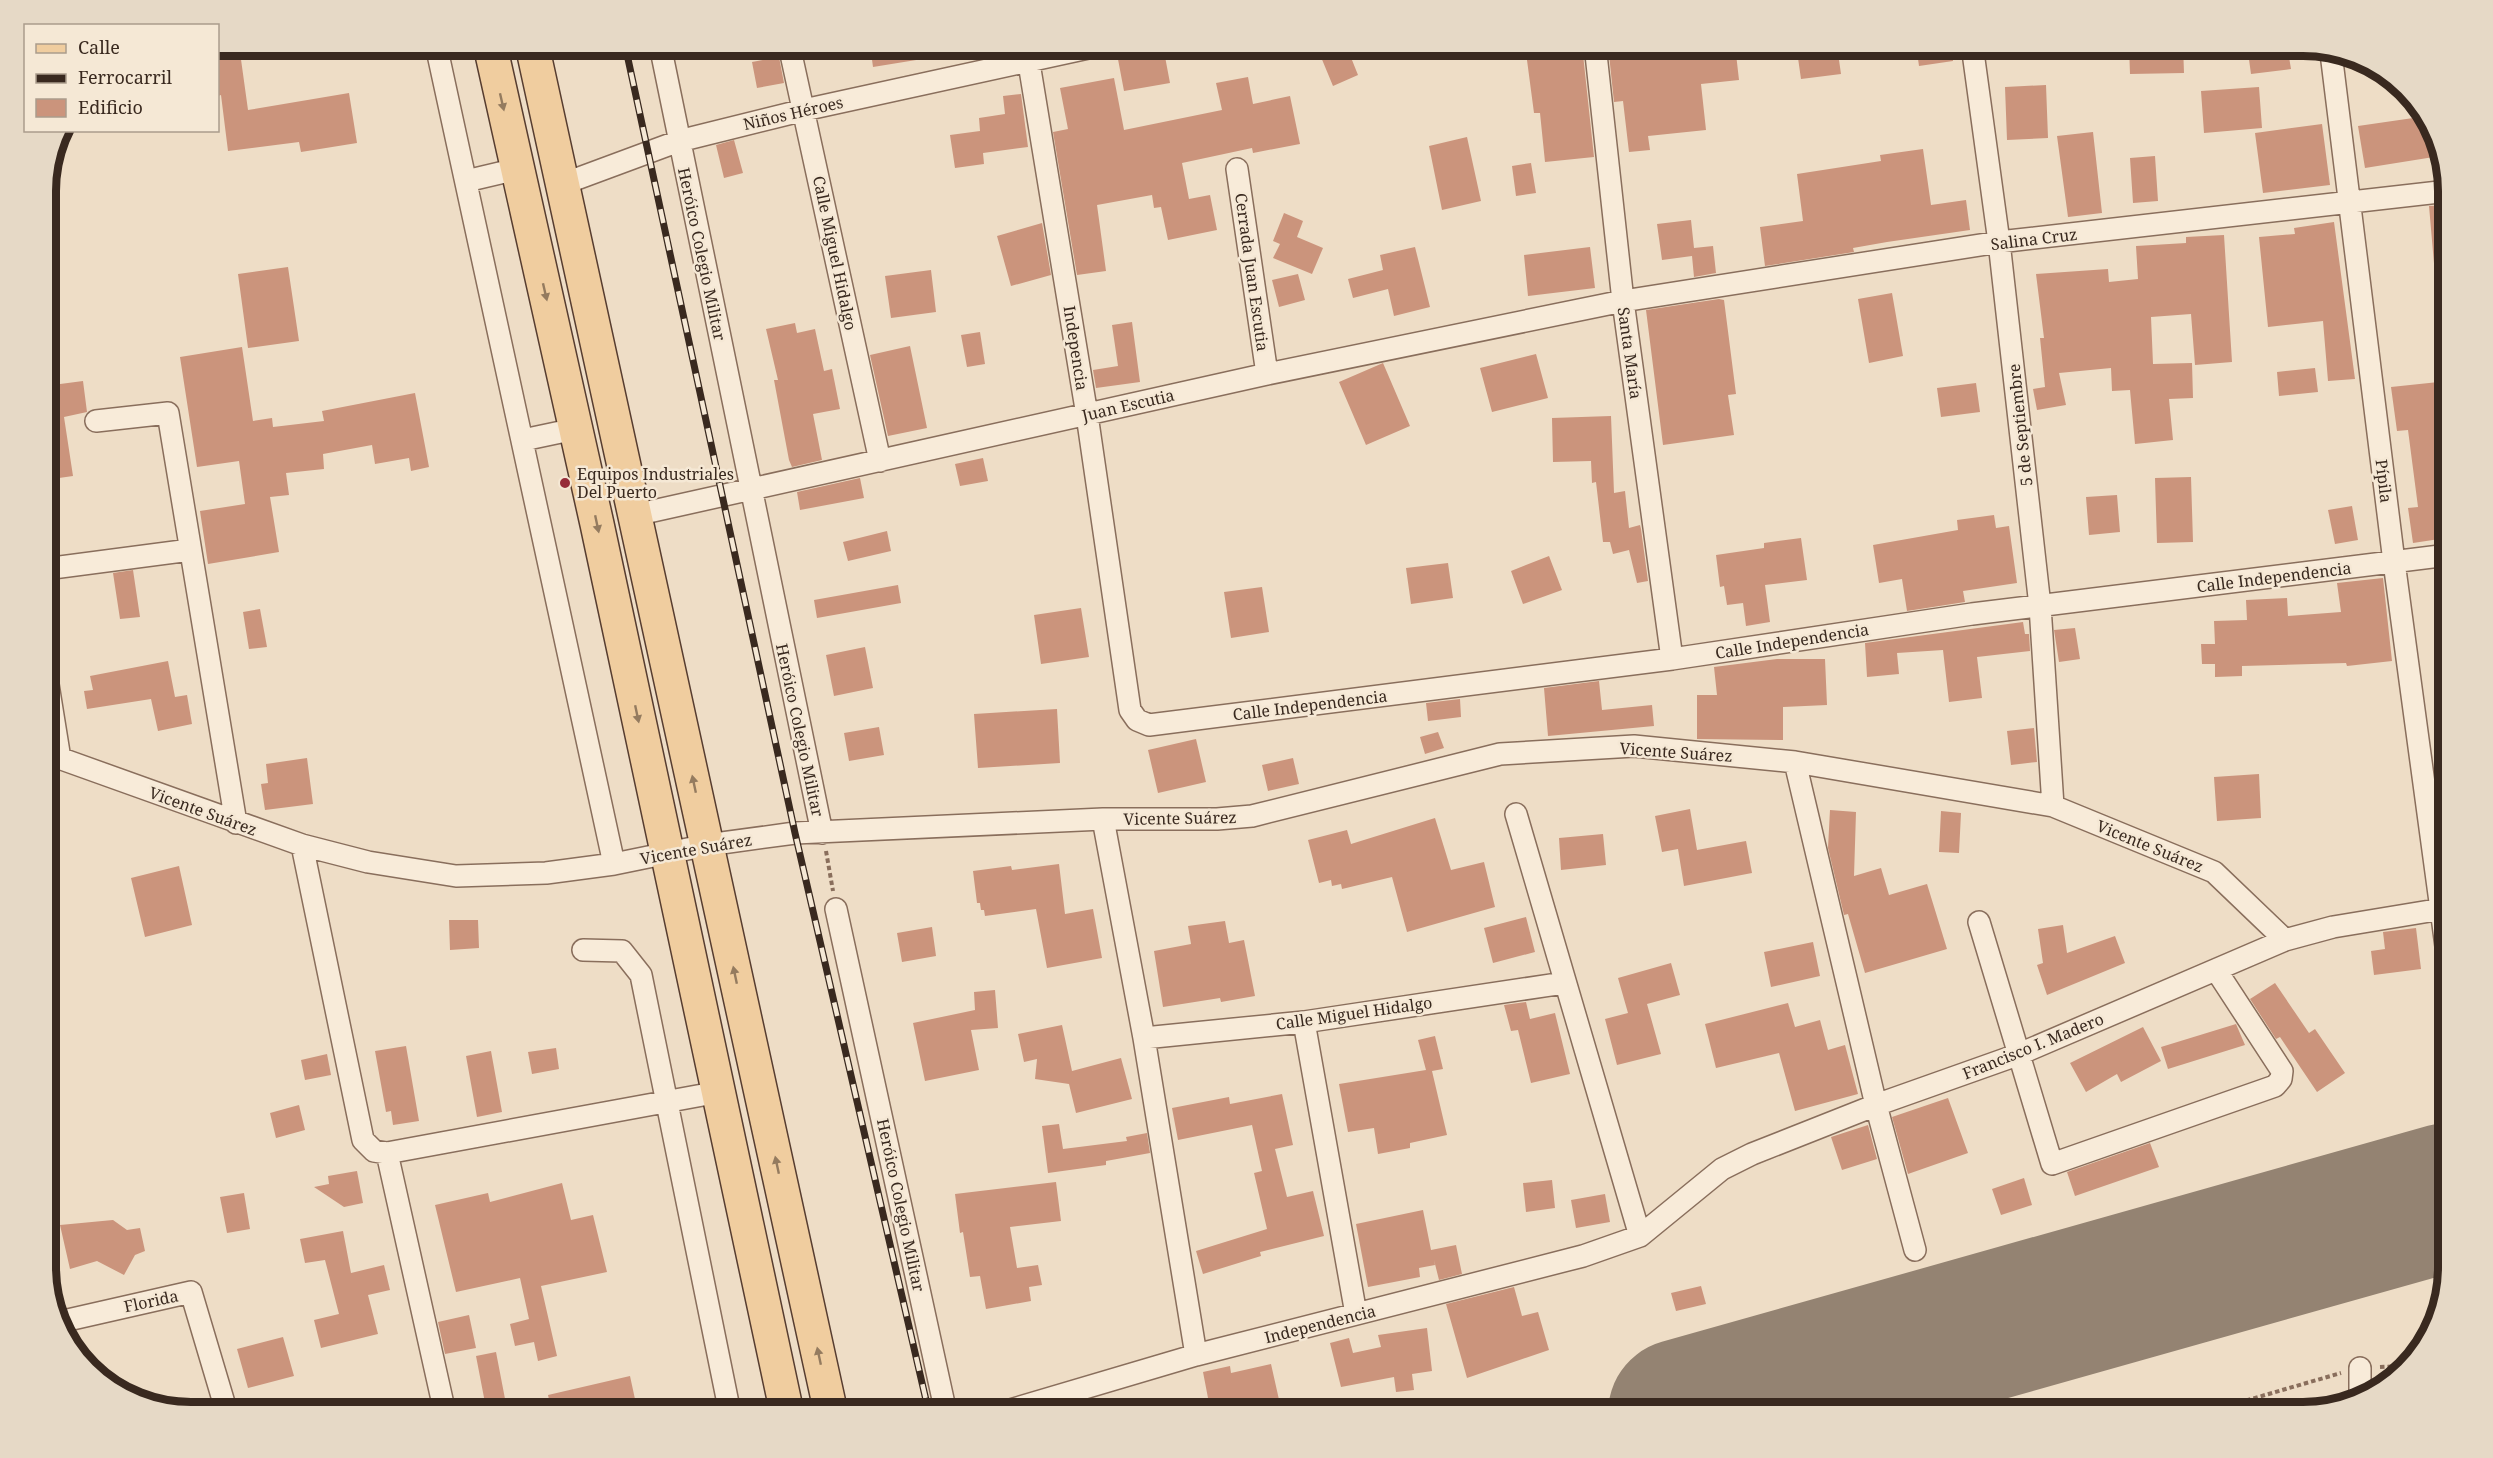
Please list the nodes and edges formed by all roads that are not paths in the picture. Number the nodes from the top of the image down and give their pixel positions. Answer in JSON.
{"nodes":[{"id":1,"x":438,"y":56,"type":"edge"},
{"id":2,"x":492,"y":56,"type":"edge"},
{"id":3,"x":534,"y":56,"type":"edge"},
{"id":4,"x":662,"y":56,"type":"edge"},
{"id":5,"x":792,"y":56,"type":"edge"},
{"id":6,"x":1016,"y":56,"type":"edge"},
{"id":7,"x":1028,"y":56,"type":"edge"},
{"id":8,"x":1596,"y":56,"type":"edge"},
{"id":9,"x":1974,"y":56,"type":"edge"},
{"id":10,"x":2332,"y":59,"type":"edge"},
{"id":11,"x":804,"y":110,"type":"junction"},
{"id":12,"x":680,"y":141,"type":"junction"},
{"id":13,"x":517,"y":169,"type":"junction"},
{"id":14,"x":1237,"y":169,"type":"dead end"},
{"id":15,"x":466,"y":181,"type":"junction"},
{"id":16,"x":563,"y":184,"type":"junction"},
{"id":17,"x":2437,"y":192,"type":"edge"},
{"id":18,"x":2349,"y":203,"type":"junction"},
{"id":19,"x":2000,"y":242,"type":"junction"},
{"id":20,"x":1623,"y":301,"type":"junction"},
{"id":21,"x":1267,"y":374,"type":"junction"},
{"id":22,"x":1087,"y":415,"type":"junction"},
{"id":23,"x":96,"y":421,"type":"dead end"},
{"id":24,"x":576,"y":429,"type":"junction"},
{"id":25,"x":523,"y":440,"type":"junction"},
{"id":26,"x":880,"y":461,"type":"junction"},
{"id":27,"x":750,"y":490,"type":"junction"},
{"id":28,"x":635,"y":515,"type":"junction"},
{"id":29,"x":190,"y":550,"type":"junction"},
{"id":30,"x":2437,"y":556,"type":"edge"},
{"id":31,"x":2394,"y":562,"type":"junction"},
{"id":32,"x":56,"y":568,"type":"edge"},
{"id":33,"x":2040,"y":606,"type":"junction"},
{"id":34,"x":1672,"y":659,"type":"junction"},
{"id":35,"x":1137,"y":720,"type":"joint"},
{"id":36,"x":56,"y":757,"type":"edge"},
{"id":37,"x":1795,"y":762,"type":"junction"},
{"id":38,"x":2053,"y":806,"type":"junction"},
{"id":39,"x":1516,"y":814,"type":"dead end"},
{"id":40,"x":1103,"y":819,"type":"junction"},
{"id":41,"x":236,"y":823,"type":"junction"},
{"id":42,"x":822,"y":833,"type":"junction"},
{"id":43,"x":302,"y":845,"type":"junction"},
{"id":44,"x":707,"y":845,"type":"junction"},
{"id":45,"x":668,"y":854,"type":"junction"},
{"id":46,"x":2438,"y":858,"type":"edge"},
{"id":47,"x":614,"y":864,"type":"junction"},
{"id":48,"x":836,"y":909,"type":"road end"},
{"id":49,"x":2438,"y":909,"type":"edge"},
{"id":50,"x":1978,"y":922,"type":"dead end"},
{"id":51,"x":2285,"y":940,"type":"junction"},
{"id":52,"x":583,"y":950,"type":"dead end"},
{"id":53,"x":2216,"y":970,"type":"junction"},
{"id":54,"x":1564,"y":983,"type":"junction"},
{"id":55,"x":1304,"y":1022,"type":"junction"},
{"id":56,"x":1144,"y":1038,"type":"junction"},
{"id":57,"x":2017,"y":1055,"type":"junction"},
{"id":58,"x":719,"y":1092,"type":"junction"},
{"id":59,"x":667,"y":1101,"type":"junction"},
{"id":60,"x":1876,"y":1105,"type":"junction"},
{"id":61,"x":387,"y":1153,"type":"junction"},
{"id":62,"x":1640,"y":1236,"type":"junction"},
{"id":63,"x":1915,"y":1250,"type":"dead end"},
{"id":64,"x":1356,"y":1314,"type":"junction"},
{"id":65,"x":66,"y":1320,"type":"edge"},
{"id":66,"x":1197,"y":1354,"type":"junction"},
{"id":67,"x":2360,"y":1368,"type":"road end"},
{"id":68,"x":2360,"y":1389,"type":"edge"},
{"id":69,"x":224,"y":1402,"type":"edge"},
{"id":70,"x":443,"y":1402,"type":"edge"},
{"id":71,"x":728,"y":1402,"type":"edge"},
{"id":72,"x":785,"y":1402,"type":"edge"},
{"id":73,"x":829,"y":1402,"type":"edge"},
{"id":74,"x":944,"y":1402,"type":"edge"},
{"id":75,"x":1037,"y":1402,"type":"edge"}],
"edges":[{"from":1,"to":15,"type":"street"},
{"from":2,"to":13,"type":"main road","one_way":true},
{"from":3,"to":16,"type":"main road"},
{"from":4,"to":12,"type":"street","name":"Heróico Colegio Militar"},
{"from":5,"to":11,"type":"street","name":"Calle Miguel Hidalgo"},
{"from":6,"to":11,"type":"street","name":"Niños Héroes"},
{"from":7,"to":22,"type":"street","name":"Indepencia"},
{"from":8,"to":20,"type":"street","name":"Santa María"},
{"from":9,"to":19,"type":"street","name":"5 de Septiembre"},
{"from":10,"to":18,"type":"street","name":"Pípila"},
{"from":11,"to":12,"type":"street","name":"Niños Héroes"},
{"from":11,"to":26,"type":"street","name":"Calle Miguel Hidalgo"},
{"from":12,"to":16,"type":"street","name":"Niños Héroes"},
{"from":12,"to":27,"type":"street","name":"Heróico Colegio Militar"},
{"from":13,"to":15,"type":"street"},
{"from":13,"to":24,"type":"main road","one_way":true},
{"from":14,"to":21,"type":"street","name":"Cerrada Juan Escutia"},
{"from":15,"to":25,"type":"street"},
{"from":16,"to":28,"type":"main road"},
{"from":17,"to":18,"type":"street","name":"Salina Cruz"},
{"from":18,"to":19,"type":"street","name":"Salina Cruz"},
{"from":18,"to":31,"type":"street","name":"Pípila"},
{"from":19,"to":20,"type":"street","name":"Salina Cruz"},
{"from":19,"to":33,"type":"street","name":"5 de Septiembre"},
{"from":20,"to":21,"type":"street","name":"Juan Escutia"},
{"from":20,"to":34,"type":"street","name":"Santa María"},
{"from":21,"to":22,"type":"street","name":"Juan Escutia"},
{"from":22,"to":26,"type":"street","name":"Juan Escutia"},
{"from":22,"to":35,"type":"street","name":"Indepencia"},
{"from":23,"to":29,"type":"street"},
{"from":24,"to":25,"type":"street"},
{"from":24,"to":45,"type":"main road","one_way":true},
{"from":25,"to":47,"type":"street"},
{"from":26,"to":27,"type":"street","name":"Juan Escutia"},
{"from":27,"to":28,"type":"street","name":"Juan Escutia"},
{"from":27,"to":42,"type":"street","name":"Heróico Colegio Militar"},
{"from":44,"to":28,"type":"main road","one_way":true},
{"from":29,"to":32,"type":"street"},
{"from":29,"to":41,"type":"street"},
{"from":30,"to":31,"type":"street","name":"Calle Independencia"},
{"from":31,"to":33,"type":"street","name":"Calle Independencia"},
{"from":31,"to":46,"type":"street","name":"Pípila"},
{"from":33,"to":34,"type":"street","name":"Calle Independencia"},
{"from":33,"to":38,"type":"street","name":"5 de Septiembre"},
{"from":34,"to":35,"type":"street","name":"Calle Independencia"},
{"from":36,"to":41,"type":"street","name":"Vicente Suárez"},
{"from":37,"to":38,"type":"street","name":"Vicente Suárez"},
{"from":37,"to":40,"type":"street","name":"Vicente Suárez"},
{"from":37,"to":60,"type":"street"},
{"from":38,"to":51,"type":"street","name":"Vicente Suárez"},
{"from":39,"to":54,"type":"street"},
{"from":40,"to":42,"type":"street","name":"Vicente Suárez"},
{"from":40,"to":56,"type":"street"},
{"from":41,"to":43,"type":"street","name":"Vicente Suárez"},
{"from":42,"to":44,"type":"street","name":"Vicente Suárez"},
{"from":43,"to":47,"type":"street","name":"Vicente Suárez"},
{"from":43,"to":61,"type":"street"},
{"from":44,"to":45,"type":"street","name":"Vicente Suárez"},
{"from":73,"to":44,"type":"main road","one_way":true},
{"from":45,"to":47,"type":"street","name":"Vicente Suárez"},
{"from":45,"to":58,"type":"main road"},
{"from":48,"to":74,"type":"street","name":"Heróico Colegio Militar"},
{"from":49,"to":51,"type":"street","name":"Francisco I. Madero"},
{"from":50,"to":57,"type":"street"},
{"from":51,"to":53,"type":"street","name":"Francisco I. Madero"},
{"from":52,"to":59,"type":"street"},
{"from":53,"to":57,"type":"street","name":"Francisco I. Madero"},
{"from":53,"to":57,"type":"street"},
{"from":54,"to":55,"type":"street","name":"Calle Miguel Hidalgo"},
{"from":54,"to":62,"type":"street"},
{"from":55,"to":56,"type":"street","name":"Calle Miguel Hidalgo"},
{"from":55,"to":64,"type":"street"},
{"from":56,"to":66,"type":"street"},
{"from":57,"to":60,"type":"street","name":"Francisco I. Madero"},
{"from":58,"to":59,"type":"street"},
{"from":58,"to":72,"type":"main road"},
{"from":59,"to":61,"type":"street"},
{"from":59,"to":71,"type":"street"},
{"from":60,"to":62,"type":"street","name":"Francisco I. Madero"},
{"from":60,"to":63,"type":"street"},
{"from":61,"to":70,"type":"street"},
{"from":62,"to":64,"type":"street","name":"Independencia"},
{"from":64,"to":66,"type":"street","name":"Independencia"},
{"from":65,"to":69,"type":"street","name":"Florida"},
{"from":66,"to":75,"type":"street","name":"Independencia"},
{"from":67,"to":68,"type":"street"}]}
